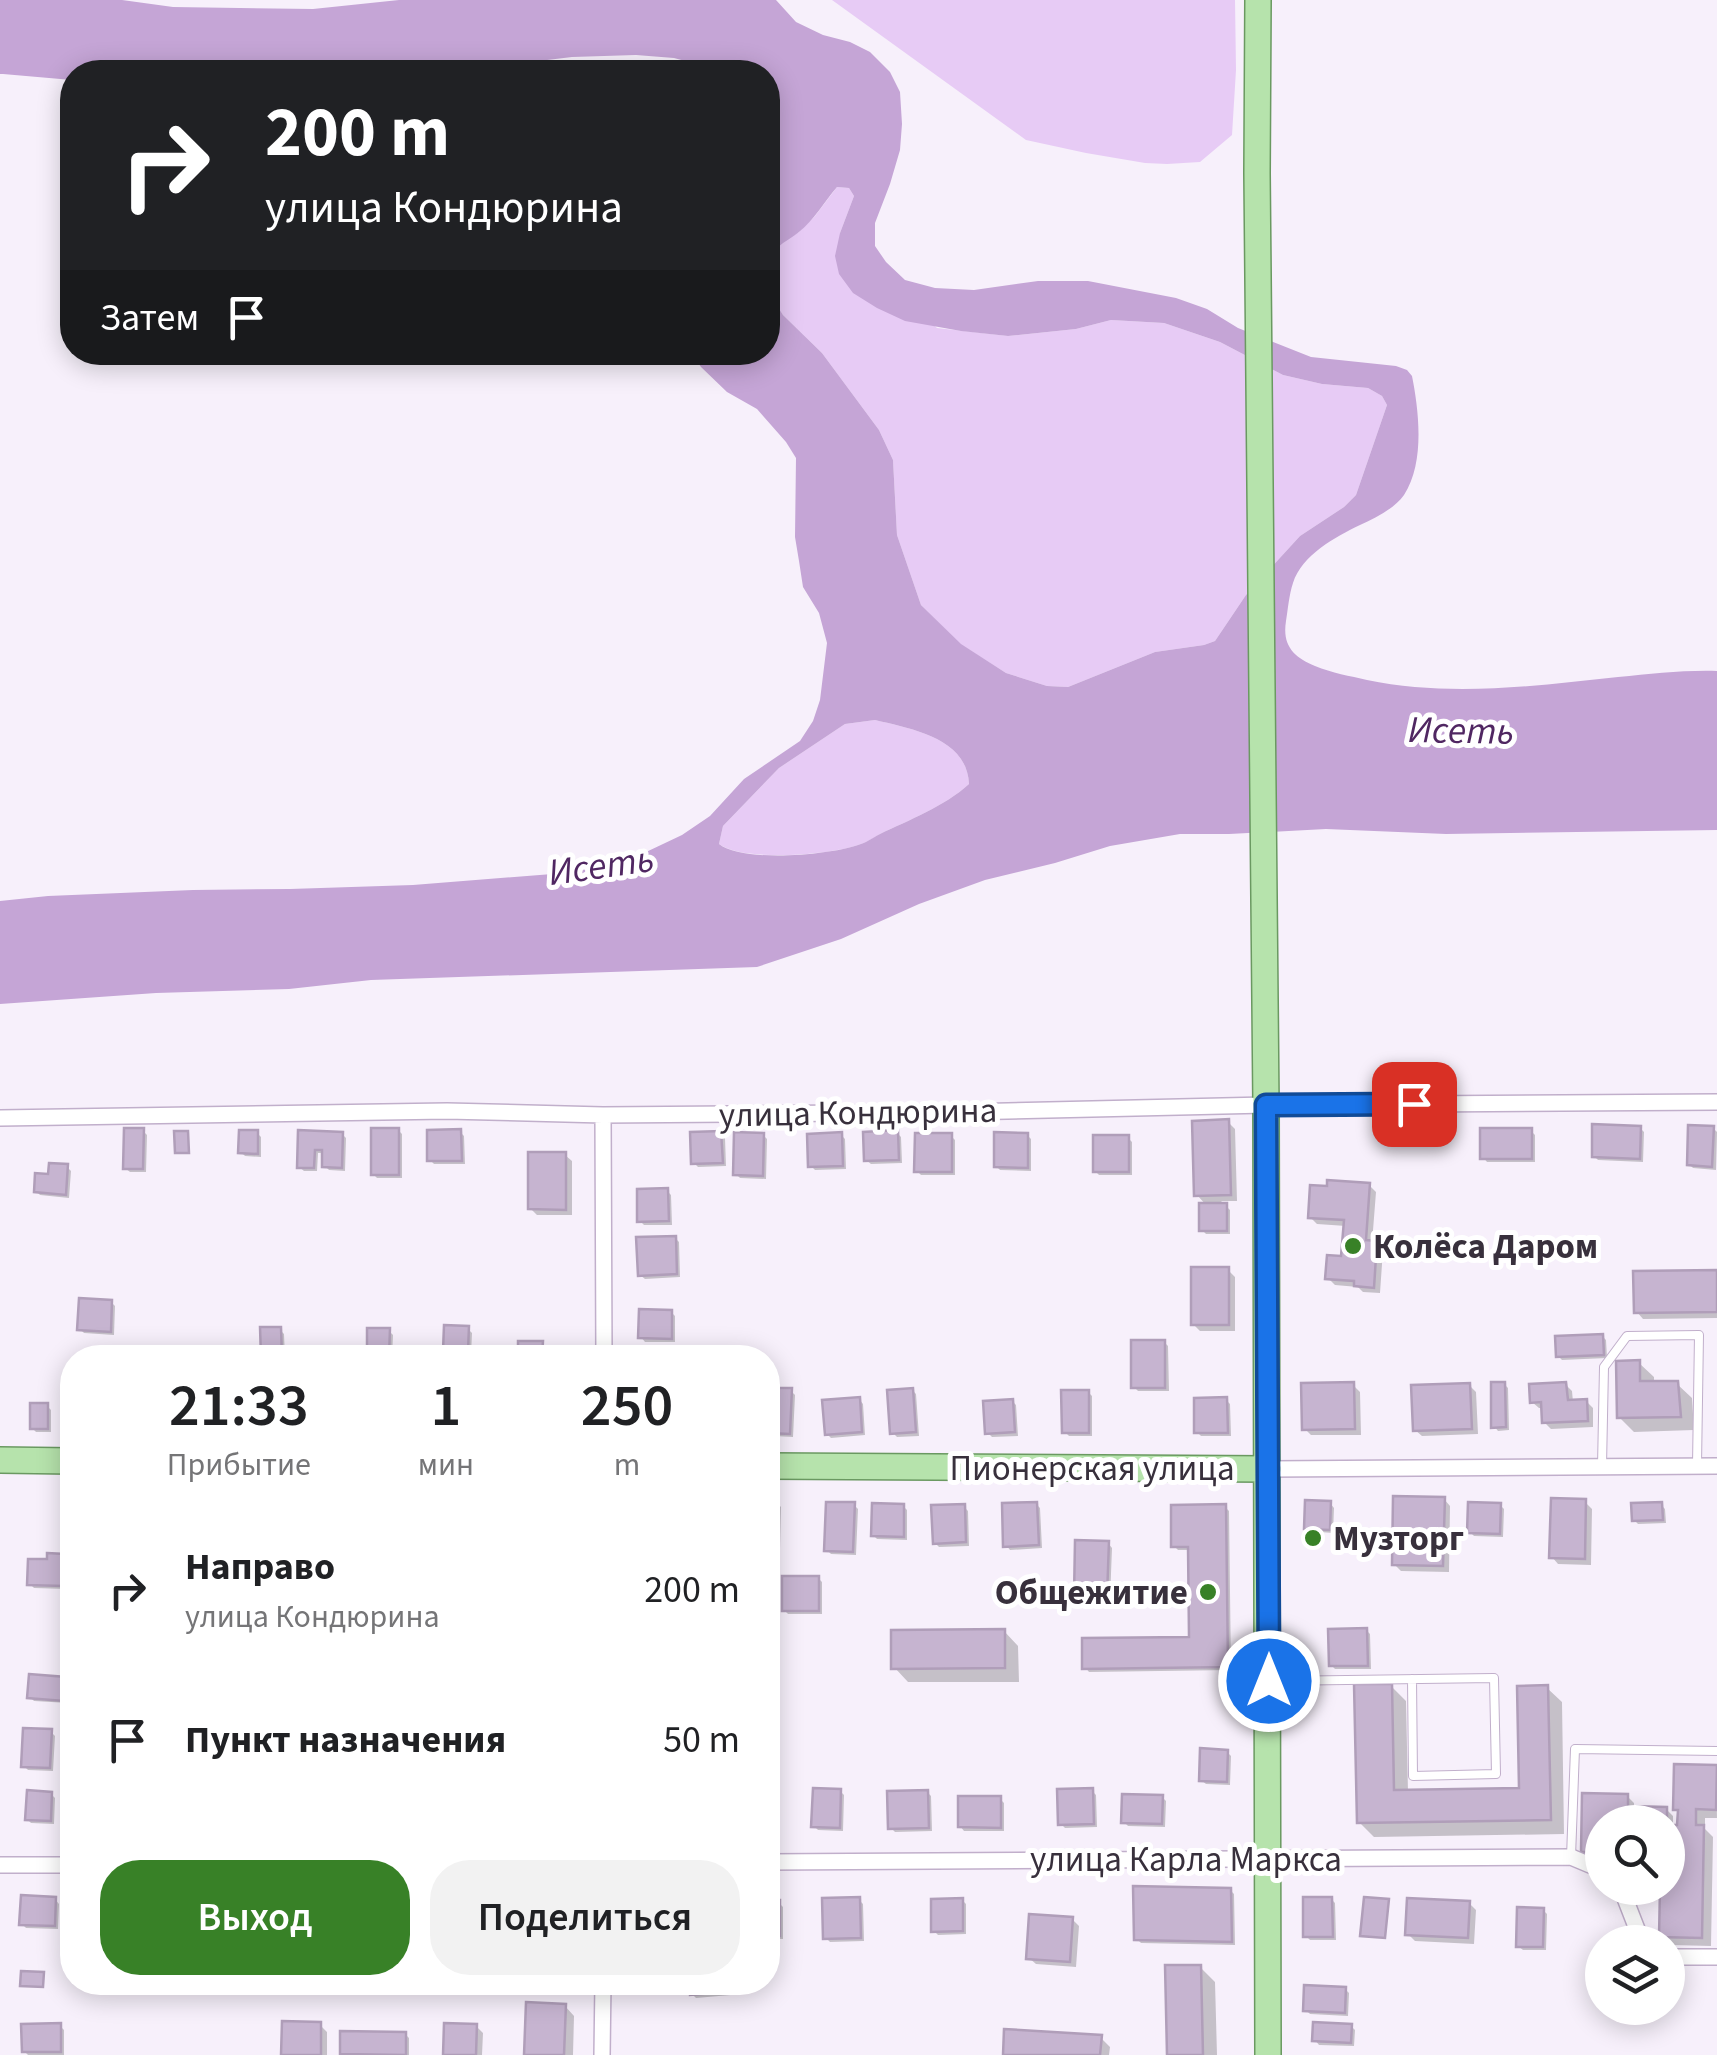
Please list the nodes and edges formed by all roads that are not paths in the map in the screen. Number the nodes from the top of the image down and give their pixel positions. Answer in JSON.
{"nodes":[{"id":1,"x":1258,"y":0,"type":"edge"},
{"id":2,"x":1717,"y":1102,"type":"edge"},
{"id":3,"x":1266,"y":1105,"type":"junction"},
{"id":4,"x":603,"y":1114,"type":"junction"},
{"id":5,"x":0,"y":1118,"type":"edge"},
{"id":6,"x":604,"y":1345,"type":"edge"},
{"id":7,"x":0,"y":1460,"type":"edge"},
{"id":8,"x":60,"y":1460,"type":"edge"},
{"id":9,"x":780,"y":1466,"type":"edge"},
{"id":10,"x":1602,"y":1466,"type":"junction"},
{"id":11,"x":1698,"y":1466,"type":"junction"},
{"id":12,"x":1717,"y":1466,"type":"edge"},
{"id":13,"x":1268,"y":1469,"type":"junction"},
{"id":14,"x":1412,"y":1679,"type":"junction"},
{"id":15,"x":1269,"y":1681,"type":"junction"},
{"id":16,"x":1717,"y":1751,"type":"edge"},
{"id":17,"x":1571,"y":1857,"type":"junction"},
{"id":18,"x":1270,"y":1858,"type":"junction"},
{"id":19,"x":780,"y":1862,"type":"edge"},
{"id":20,"x":1585,"y":1863,"type":"edge"},
{"id":21,"x":0,"y":1865,"type":"edge"},
{"id":22,"x":60,"y":1865,"type":"edge"},
{"id":23,"x":1685,"y":1957,"type":"edge"},
{"id":24,"x":1717,"y":1957,"type":"edge"},
{"id":25,"x":603,"y":1995,"type":"edge"},
{"id":26,"x":602,"y":2055,"type":"edge"},
{"id":27,"x":1268,"y":2055,"type":"edge"}],
"edges":[{"from":1,"to":3,"type":"main road"},
{"from":2,"to":3,"type":"street","name":"улица Кондюрина"},
{"from":3,"to":4,"type":"street","name":"улица Кондюрина"},
{"from":3,"to":13,"type":"main road"},
{"from":4,"to":5,"type":"street","name":"улица Кондюрина"},
{"from":4,"to":6,"type":"street"},
{"from":7,"to":8,"type":"main road"},
{"from":9,"to":13,"type":"main road","name":"Пионерская улица"},
{"from":10,"to":11,"type":"street","name":"Пионерская улица"},
{"from":10,"to":11,"type":"lane"},
{"from":10,"to":13,"type":"street","name":"Пионерская улица"},
{"from":11,"to":12,"type":"street","name":"Пионерская улица"},
{"from":13,"to":15,"type":"main road"},
{"from":14,"to":14,"type":"lane"},
{"from":14,"to":15,"type":"lane"},
{"from":15,"to":18,"type":"main road"},
{"from":16,"to":17,"type":"lane"},
{"from":17,"to":18,"type":"street","name":"улица Карла Маркса"},
{"from":17,"to":20,"type":"street","name":"улица Карла Маркса"},
{"from":18,"to":19,"type":"street","name":"улица Карла Маркса"},
{"from":18,"to":27,"type":"main road"},
{"from":21,"to":22,"type":"street"},
{"from":23,"to":24,"type":"street"},
{"from":25,"to":26,"type":"street"}]}
